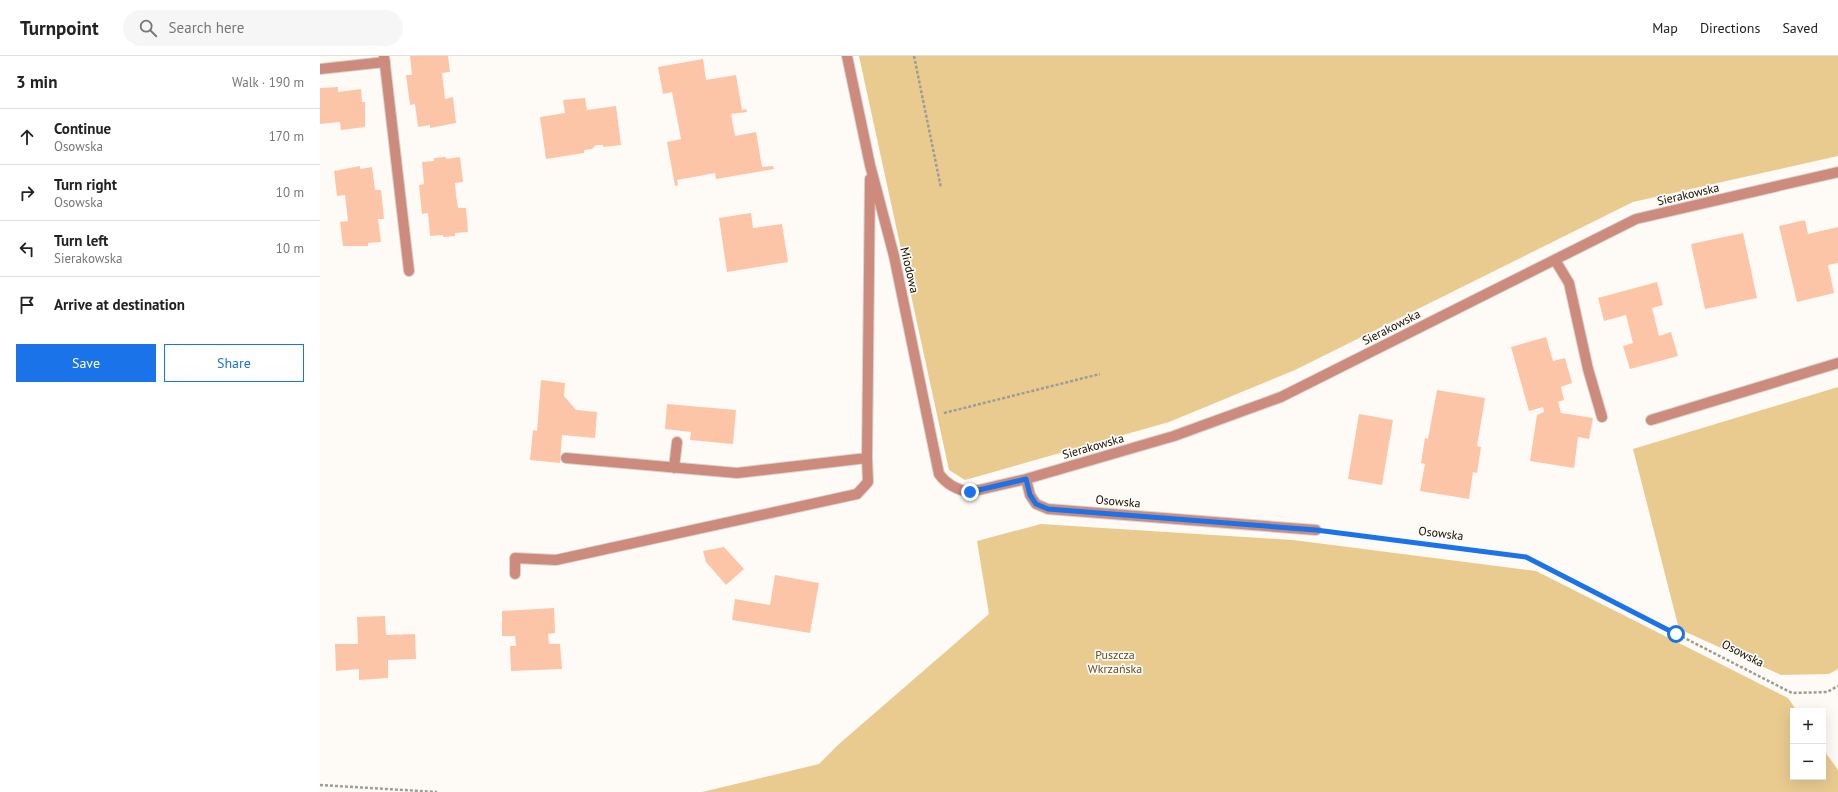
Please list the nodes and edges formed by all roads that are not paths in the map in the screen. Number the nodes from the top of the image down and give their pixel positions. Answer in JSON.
{"nodes":[{"id":1,"x":847,"y":56,"type":"edge"},
{"id":2,"x":385,"y":59,"type":"edge"},
{"id":3,"x":320,"y":69,"type":"edge"},
{"id":4,"x":870,"y":165,"type":"junction"},
{"id":5,"x":1838,"y":172,"type":"edge"},
{"id":6,"x":1555,"y":260,"type":"junction"},
{"id":7,"x":409,"y":271,"type":"dead end"},
{"id":8,"x":1838,"y":363,"type":"edge"},
{"id":9,"x":1602,"y":417,"type":"dead end"},
{"id":10,"x":1652,"y":420,"type":"dead end"},
{"id":11,"x":677,"y":442,"type":"dead end"},
{"id":12,"x":566,"y":458,"type":"dead end"},
{"id":13,"x":867,"y":458,"type":"junction"},
{"id":14,"x":674,"y":468,"type":"junction"},
{"id":15,"x":1026,"y":479,"type":"junction"},
{"id":16,"x":952,"y":486,"type":"joint"},
{"id":17,"x":1316,"y":530,"type":"road end"},
{"id":18,"x":515,"y":574,"type":"dead end"}],
"edges":[{"from":1,"to":4,"type":"street","name":"Miodowa"},
{"from":2,"to":3,"type":"street"},
{"from":2,"to":7,"type":"street"},
{"from":4,"to":13,"type":"street"},
{"from":4,"to":16,"type":"street","name":"Miodowa"},
{"from":5,"to":6,"type":"street","name":"Sierakowska"},
{"from":6,"to":9,"type":"street"},
{"from":6,"to":15,"type":"street","name":"Sierakowska"},
{"from":8,"to":10,"type":"street"},
{"from":11,"to":14,"type":"street"},
{"from":12,"to":14,"type":"street"},
{"from":13,"to":14,"type":"street"},
{"from":13,"to":18,"type":"street"},
{"from":15,"to":16,"type":"street","name":"Sierakowska"},
{"from":15,"to":17,"type":"street","name":"Osowska"}]}
